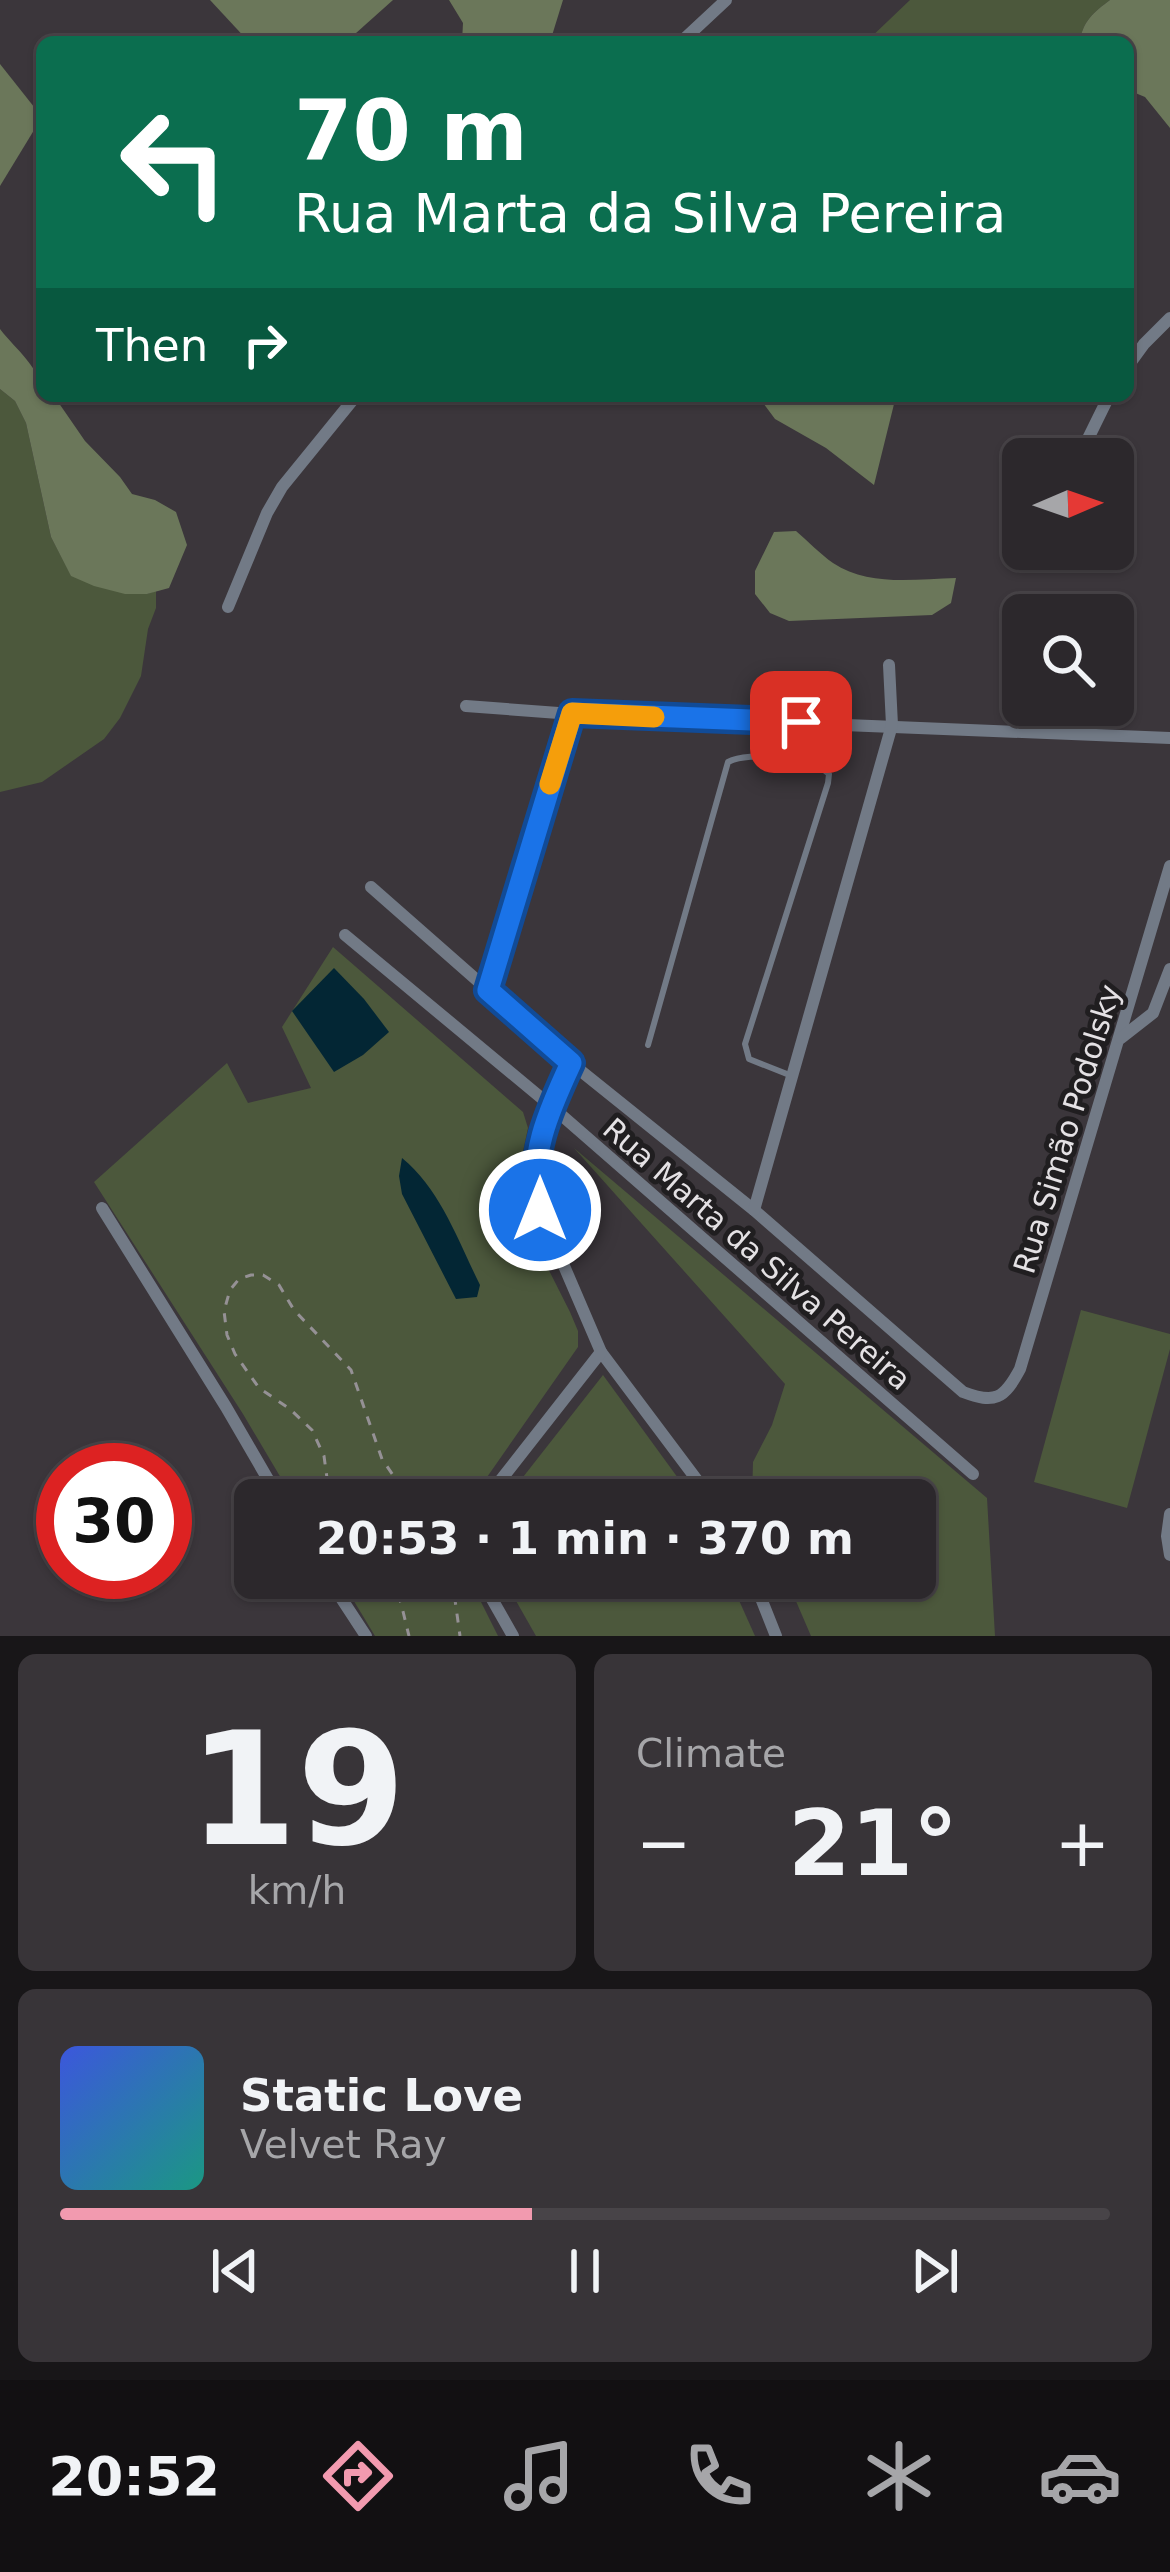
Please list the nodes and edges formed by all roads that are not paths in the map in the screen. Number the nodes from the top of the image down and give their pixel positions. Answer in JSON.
{"nodes":[{"id":1,"x":726,"y":0,"type":"edge"},
{"id":2,"x":687,"y":36,"type":"edge"},
{"id":3,"x":1170,"y":318,"type":"edge"},
{"id":4,"x":1134,"y":358,"type":"edge"},
{"id":5,"x":351,"y":402,"type":"edge"},
{"id":6,"x":1106,"y":402,"type":"edge"},
{"id":7,"x":1088,"y":438,"type":"edge"},
{"id":8,"x":229,"y":608,"type":"dead end"},
{"id":9,"x":890,"y":665,"type":"dead end"},
{"id":10,"x":466,"y":706,"type":"dead end"},
{"id":11,"x":572,"y":713,"type":"junction"},
{"id":12,"x":892,"y":725,"type":"junction"},
{"id":13,"x":1170,"y":738,"type":"edge"},
{"id":14,"x":1170,"y":866,"type":"edge"},
{"id":15,"x":371,"y":886,"type":"dead end"},
{"id":16,"x":345,"y":935,"type":"dead end"},
{"id":17,"x":1170,"y":969,"type":"edge"},
{"id":18,"x":488,"y":990,"type":"junction"},
{"id":19,"x":1120,"y":1039,"type":"junction"},
{"id":20,"x":648,"y":1045,"type":"dead end"},
{"id":21,"x":571,"y":1063,"type":"junction"},
{"id":22,"x":792,"y":1076,"type":"junction"},
{"id":23,"x":551,"y":1106,"type":"junction"},
{"id":24,"x":102,"y":1208,"type":"dead end"},
{"id":25,"x":754,"y":1210,"type":"junction"},
{"id":26,"x":601,"y":1352,"type":"junction"},
{"id":27,"x":996,"y":1398,"type":"joint"},
{"id":28,"x":972,"y":1472,"type":"dead end"},
{"id":29,"x":268,"y":1479,"type":"edge"},
{"id":30,"x":501,"y":1479,"type":"edge"},
{"id":31,"x":696,"y":1479,"type":"edge"},
{"id":32,"x":1170,"y":1514,"type":"edge"},
{"id":33,"x":1170,"y":1556,"type":"edge"},
{"id":34,"x":342,"y":1599,"type":"edge"},
{"id":35,"x":492,"y":1599,"type":"edge"},
{"id":36,"x":761,"y":1599,"type":"edge"},
{"id":37,"x":366,"y":1636,"type":"edge"},
{"id":38,"x":513,"y":1636,"type":"edge"},
{"id":39,"x":776,"y":1636,"type":"edge"}],
"edges":[{"from":1,"to":2,"type":"street"},
{"from":3,"to":4,"type":"street"},
{"from":5,"to":8,"type":"street"},
{"from":6,"to":7,"type":"street"},
{"from":9,"to":12,"type":"street"},
{"from":10,"to":11,"type":"street"},
{"from":11,"to":12,"type":"street"},
{"from":11,"to":18,"type":"street"},
{"from":12,"to":13,"type":"street"},
{"from":12,"to":22,"type":"street"},
{"from":14,"to":19,"type":"street","name":"Rua Simão Podolsky"},
{"from":15,"to":18,"type":"street","name":"Rua Marta da Silva Pereira"},
{"from":16,"to":23,"type":"street","name":"Rua Marta da Silva Pereira"},
{"from":17,"to":19,"type":"street"},
{"from":18,"to":21,"type":"street","name":"Rua Marta da Silva Pereira"},
{"from":19,"to":27,"type":"street","name":"Rua Simão Podolsky"},
{"from":20,"to":22,"type":"lane"},
{"from":21,"to":23,"type":"street"},
{"from":21,"to":25,"type":"street","name":"Rua Marta da Silva Pereira"},
{"from":22,"to":25,"type":"street"},
{"from":23,"to":26,"type":"street"},
{"from":23,"to":28,"type":"street","name":"Rua Marta da Silva Pereira"},
{"from":24,"to":29,"type":"street"},
{"from":25,"to":27,"type":"street","name":"Rua Marta da Silva Pereira"},
{"from":26,"to":30,"type":"street"},
{"from":26,"to":31,"type":"street"},
{"from":32,"to":33,"type":"street"},
{"from":34,"to":37,"type":"street"},
{"from":35,"to":38,"type":"street"},
{"from":36,"to":39,"type":"street"}]}
